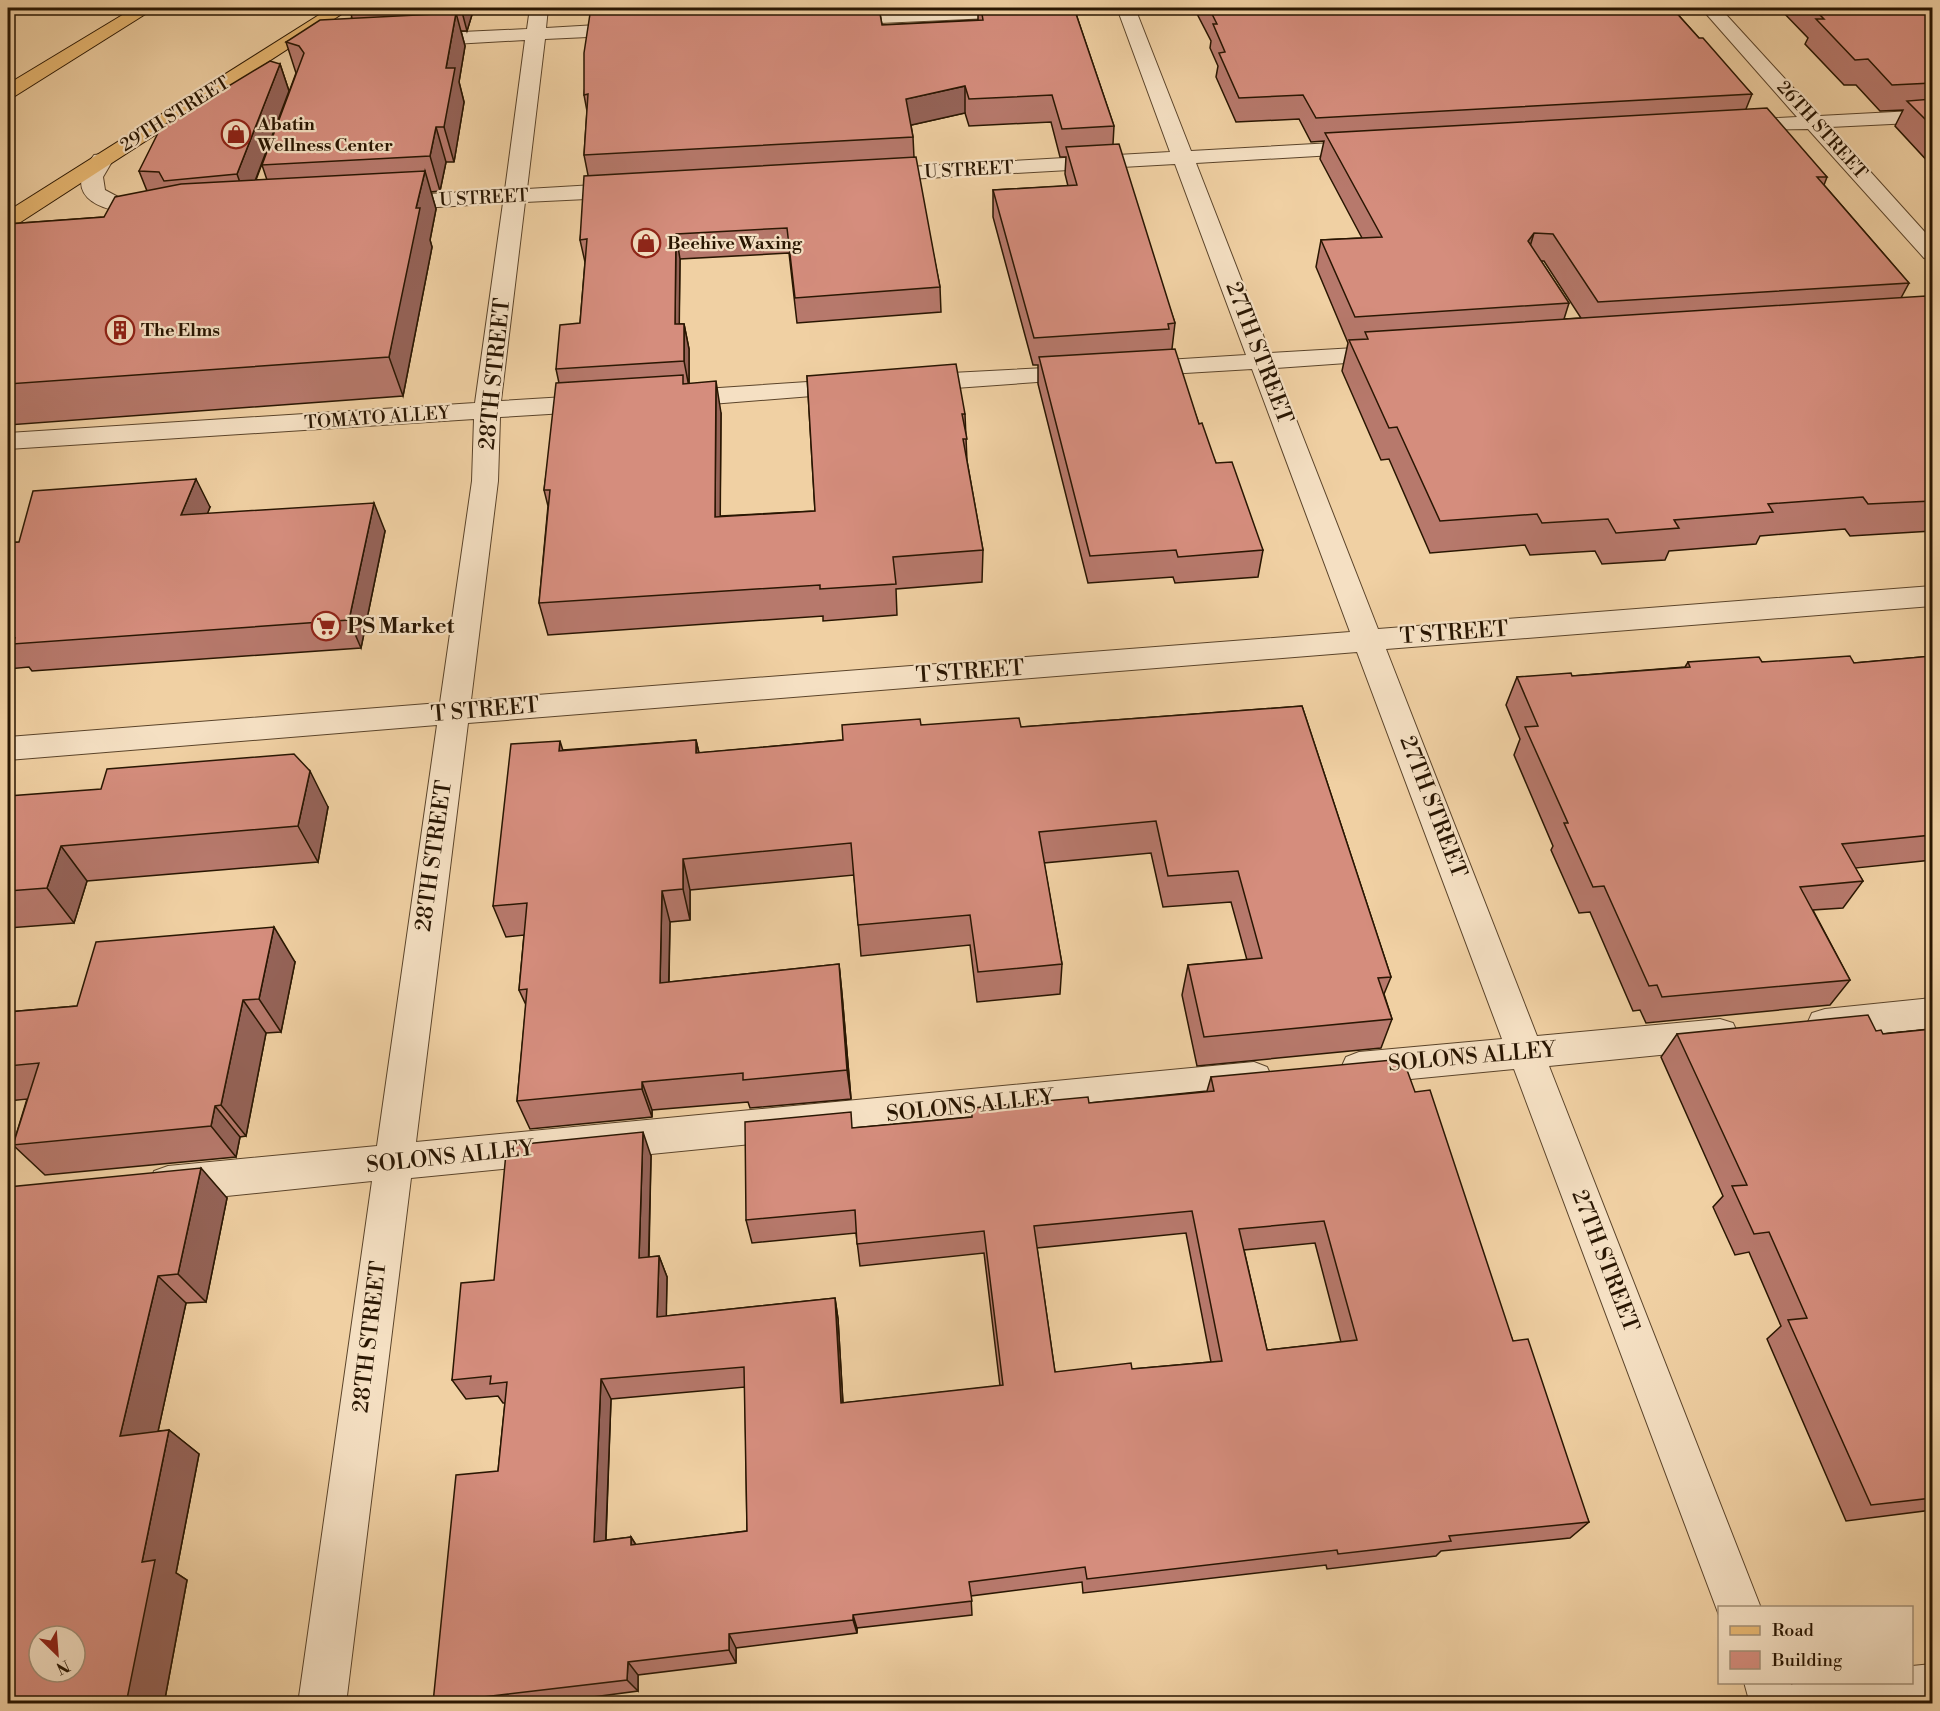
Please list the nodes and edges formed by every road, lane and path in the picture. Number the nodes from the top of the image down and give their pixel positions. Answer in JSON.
{"nodes":[{"id":1,"x":146,"y":8,"type":"edge"},
{"id":2,"x":342,"y":8,"type":"edge"},
{"id":3,"x":539,"y":8,"type":"edge"},
{"id":4,"x":1077,"y":8,"type":"edge"},
{"id":5,"x":1126,"y":8,"type":"edge"},
{"id":6,"x":1710,"y":8,"type":"edge"},
{"id":7,"x":100,"y":13,"type":"dead end"},
{"id":8,"x":816,"y":20,"type":"edge"},
{"id":9,"x":650,"y":28,"type":"edge"},
{"id":10,"x":535,"y":34,"type":"junction"},
{"id":11,"x":403,"y":41,"type":"edge"},
{"id":12,"x":314,"y":46,"type":"edge"},
{"id":13,"x":280,"y":48,"type":"junction"},
{"id":14,"x":244,"y":70,"type":"junction"},
{"id":15,"x":272,"y":78,"type":"edge"},
{"id":16,"x":13,"y":89,"type":"edge"},
{"id":17,"x":1932,"y":116,"type":"edge"},
{"id":18,"x":1815,"y":122,"type":"junction"},
{"id":19,"x":1715,"y":128,"type":"edge"},
{"id":20,"x":1394,"y":145,"type":"edge"},
{"id":21,"x":1183,"y":157,"type":"junction"},
{"id":22,"x":102,"y":160,"type":"junction"},
{"id":23,"x":854,"y":176,"type":"edge"},
{"id":24,"x":652,"y":188,"type":"edge"},
{"id":25,"x":516,"y":196,"type":"junction"},
{"id":26,"x":365,"y":205,"type":"edge"},
{"id":27,"x":124,"y":228,"type":"edge"},
{"id":28,"x":13,"y":230,"type":"edge"},
{"id":29,"x":1932,"y":253,"type":"edge"},
{"id":30,"x":1407,"y":352,"type":"edge"},
{"id":31,"x":1263,"y":361,"type":"junction"},
{"id":32,"x":488,"y":410,"type":"junction"},
{"id":33,"x":8,"y":441,"type":"edge"},
{"id":34,"x":1932,"y":596,"type":"edge"},
{"id":35,"x":1368,"y":640,"type":"junction"},
{"id":36,"x":452,"y":713,"type":"junction"},
{"id":37,"x":8,"y":748,"type":"edge"},
{"id":38,"x":1932,"y":1013,"type":"edge"},
{"id":39,"x":1526,"y":1053,"type":"junction"},
{"id":40,"x":393,"y":1162,"type":"junction"},
{"id":41,"x":136,"y":1187,"type":"edge"},
{"id":42,"x":1737,"y":1606,"type":"edge"},
{"id":43,"x":1767,"y":1684,"type":"edge"},
{"id":44,"x":1932,"y":1687,"type":"edge"},
{"id":45,"x":322,"y":1704,"type":"edge"},
{"id":46,"x":1774,"y":1704,"type":"edge"},
{"id":47,"x":1803,"y":1704,"type":"edge"}],
"edges":[{"from":1,"to":16,"type":"main road"},
{"from":2,"to":13,"type":"main road","name":"29TH STREET"},
{"from":3,"to":10,"type":"street","name":"28TH STREET"},
{"from":4,"to":8,"type":"street"},
{"from":5,"to":21,"type":"street","name":"27TH STREET"},
{"from":6,"to":18,"type":"street","name":"26TH STREET"},
{"from":7,"to":16,"type":"main road"},
{"from":9,"to":10,"type":"street"},
{"from":10,"to":11,"type":"street"},
{"from":10,"to":25,"type":"street","name":"28TH STREET"},
{"from":12,"to":13,"type":"street"},
{"from":13,"to":14,"type":"main road","name":"29TH STREET"},
{"from":14,"to":15,"type":"street"},
{"from":14,"to":22,"type":"main road","name":"29TH STREET"},
{"from":17,"to":18,"type":"street"},
{"from":18,"to":19,"type":"street"},
{"from":18,"to":29,"type":"street","name":"26TH STREET"},
{"from":20,"to":21,"type":"street","name":"U STREET"},
{"from":21,"to":23,"type":"street","name":"U STREET"},
{"from":21,"to":31,"type":"street","name":"27TH STREET"},
{"from":22,"to":27,"type":"street"},
{"from":22,"to":28,"type":"main road","name":"29TH STREET"},
{"from":24,"to":25,"type":"street","name":"U STREET"},
{"from":25,"to":26,"type":"street","name":"U STREET"},
{"from":25,"to":32,"type":"street","name":"28TH STREET"},
{"from":30,"to":31,"type":"street","name":"TOMATO ALLEY"},
{"from":31,"to":32,"type":"street","name":"TOMATO ALLEY"},
{"from":31,"to":35,"type":"street","name":"27TH STREET"},
{"from":32,"to":33,"type":"street","name":"TOMATO ALLEY"},
{"from":32,"to":36,"type":"street","name":"28TH STREET"},
{"from":34,"to":35,"type":"street","name":"T STREET"},
{"from":35,"to":36,"type":"street","name":"T STREET"},
{"from":35,"to":39,"type":"street","name":"27TH STREET"},
{"from":36,"to":37,"type":"street","name":"T STREET"},
{"from":36,"to":40,"type":"street","name":"28TH STREET"},
{"from":38,"to":39,"type":"street","name":"SOLONS ALLEY"},
{"from":39,"to":40,"type":"street","name":"SOLONS ALLEY"},
{"from":39,"to":42,"type":"street","name":"27TH STREET"},
{"from":40,"to":41,"type":"street","name":"SOLONS ALLEY"},
{"from":40,"to":45,"type":"street","name":"28TH STREET"},
{"from":43,"to":46,"type":"street"},
{"from":44,"to":47,"type":"street"}]}
